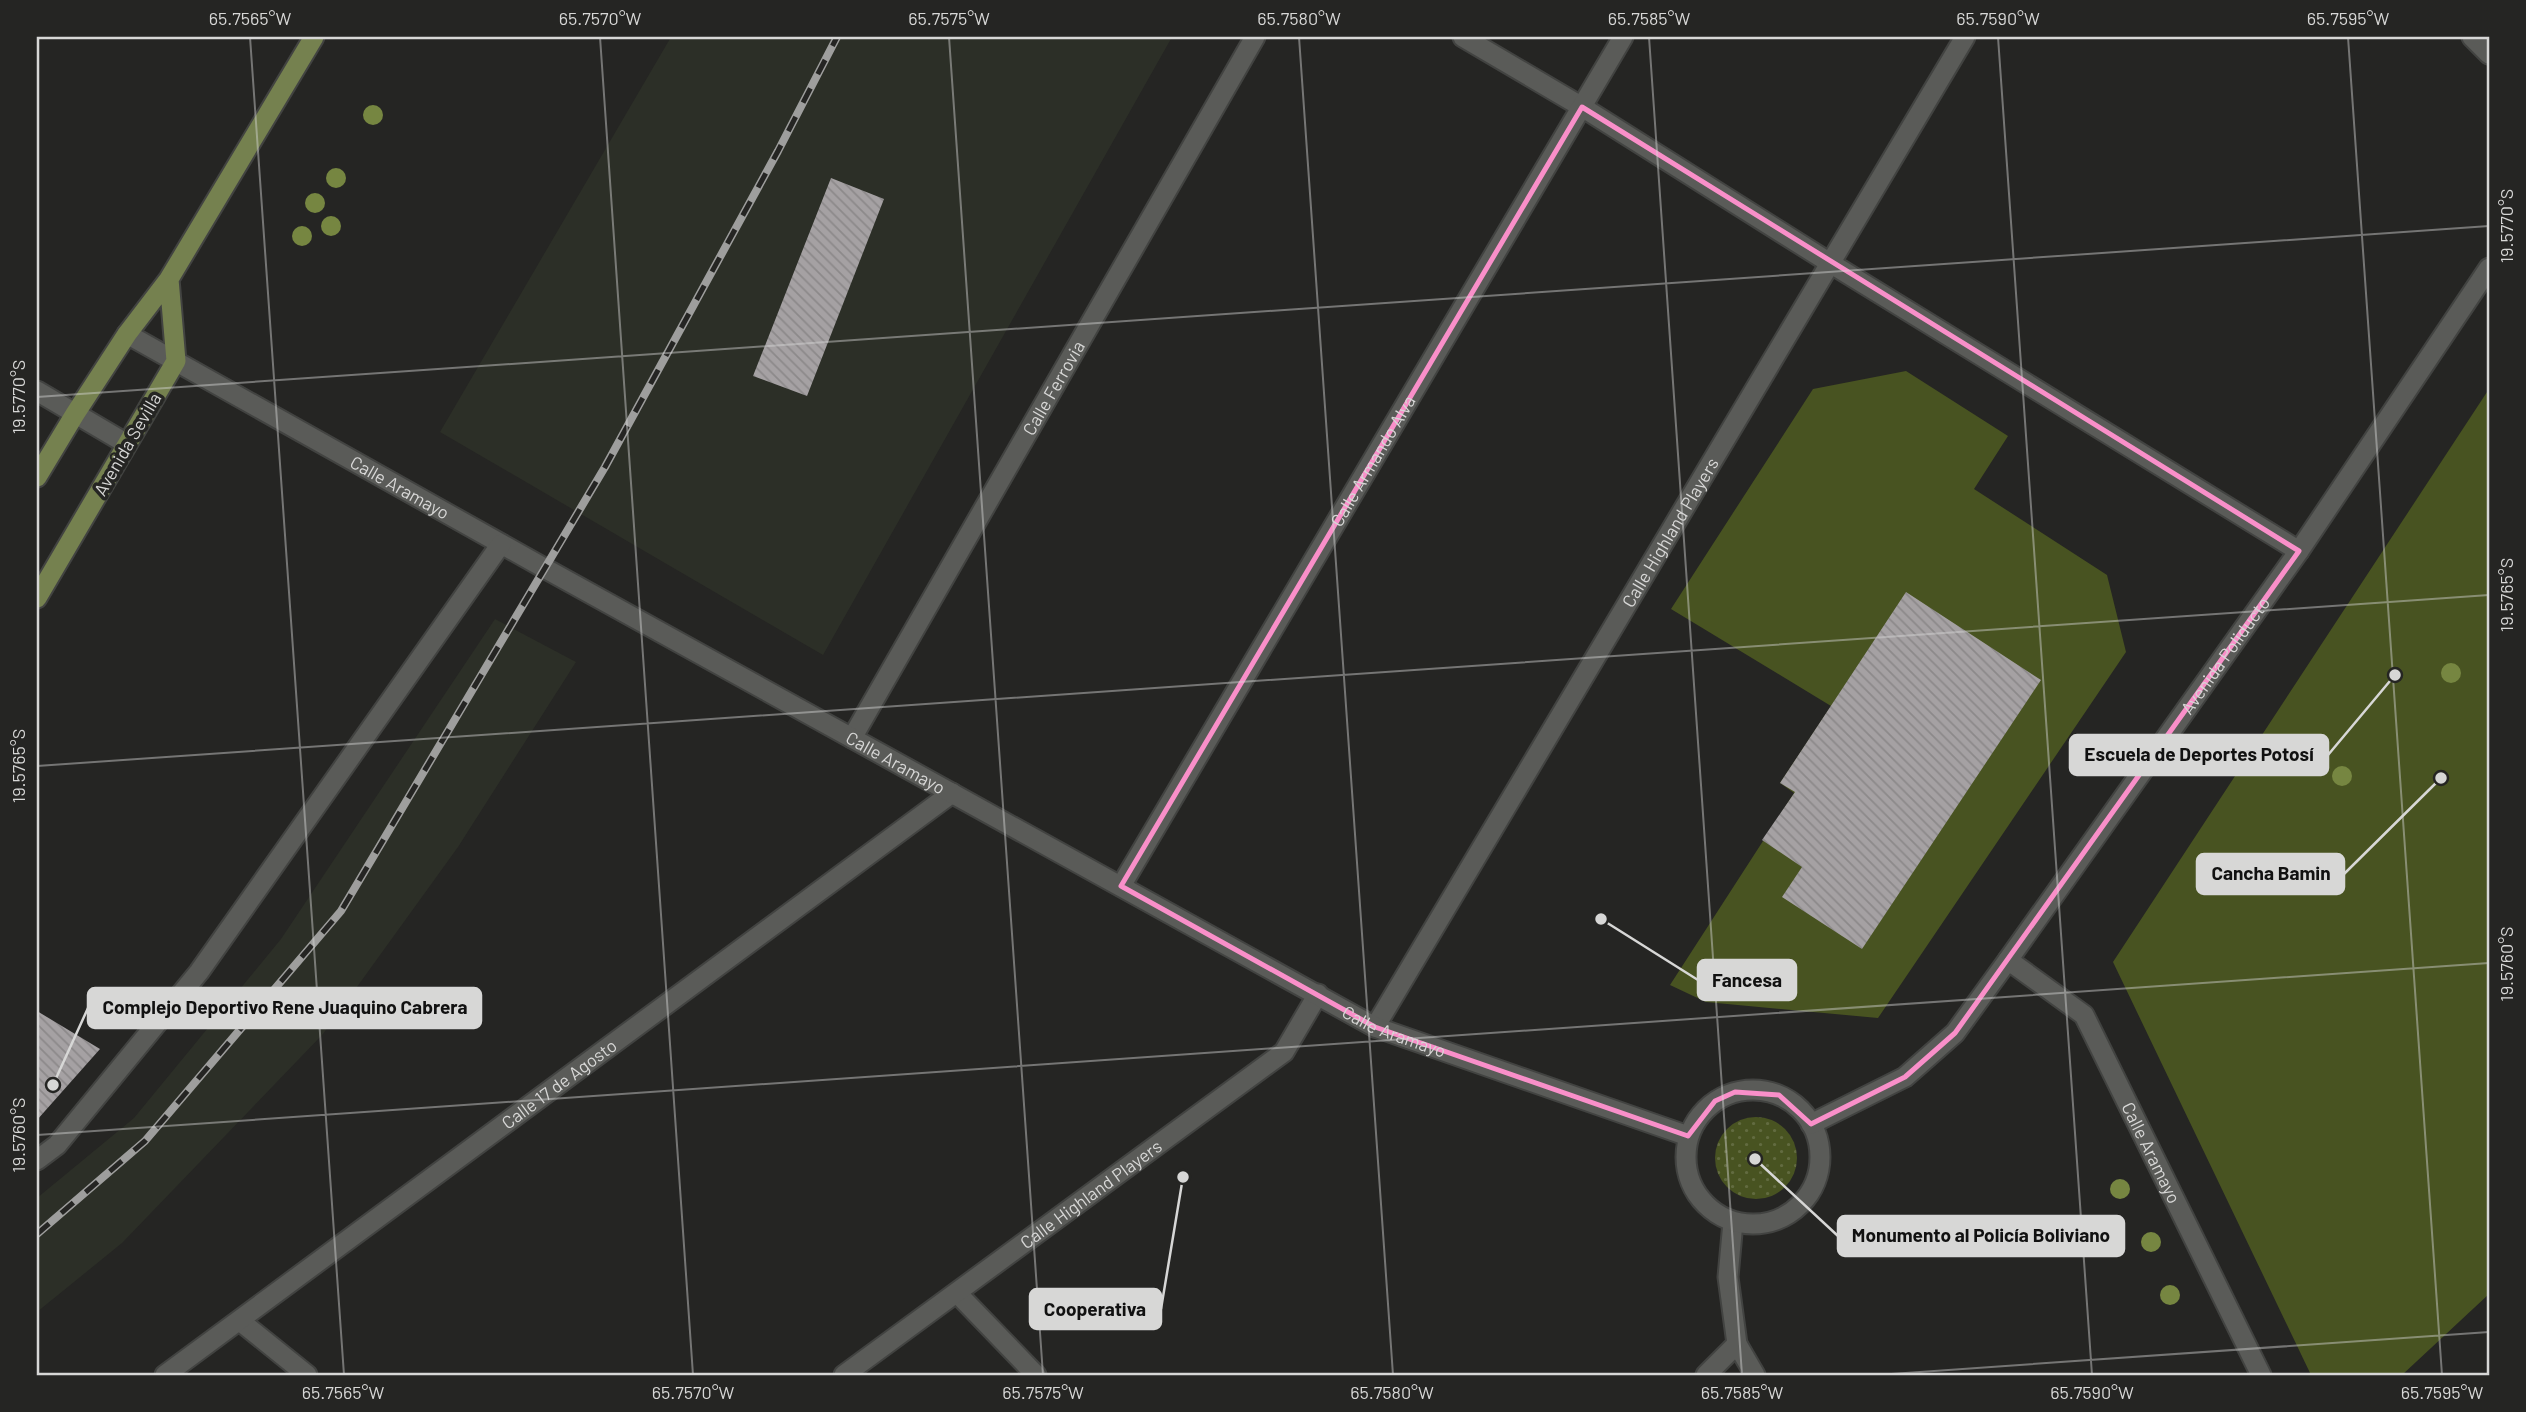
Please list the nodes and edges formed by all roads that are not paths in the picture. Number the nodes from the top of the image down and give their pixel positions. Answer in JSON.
{"nodes":[{"id":1,"x":314,"y":37,"type":"edge"},
{"id":2,"x":1255,"y":37,"type":"edge"},
{"id":3,"x":1463,"y":37,"type":"edge"},
{"id":4,"x":1623,"y":37,"type":"edge"},
{"id":5,"x":1965,"y":37,"type":"edge"},
{"id":6,"x":2472,"y":37,"type":"edge"},
{"id":7,"x":2489,"y":54,"type":"edge"},
{"id":8,"x":1581,"y":107,"type":"junction"},
{"id":9,"x":1830,"y":263,"type":"junction"},
{"id":10,"x":2489,"y":268,"type":"edge"},
{"id":11,"x":169,"y":279,"type":"junction"},
{"id":12,"x":127,"y":334,"type":"junction"},
{"id":13,"x":176,"y":361,"type":"junction"},
{"id":14,"x":37,"y":391,"type":"edge"},
{"id":15,"x":75,"y":414,"type":"junction"},
{"id":16,"x":127,"y":444,"type":"junction"},
{"id":17,"x":37,"y":477,"type":"edge"},
{"id":18,"x":502,"y":544,"type":"junction"},
{"id":19,"x":2299,"y":551,"type":"junction"},
{"id":20,"x":37,"y":598,"type":"edge"},
{"id":21,"x":852,"y":738,"type":"junction"},
{"id":22,"x":952,"y":793,"type":"junction"},
{"id":23,"x":1121,"y":886,"type":"junction"},
{"id":24,"x":2008,"y":960,"type":"junction"},
{"id":25,"x":1318,"y":995,"type":"junction"},
{"id":26,"x":1375,"y":1027,"type":"junction"},
{"id":27,"x":1811,"y":1124,"type":"junction"},
{"id":28,"x":1689,"y":1136,"type":"junction"},
{"id":29,"x":37,"y":1160,"type":"edge"},
{"id":30,"x":1733,"y":1222,"type":"junction"},
{"id":31,"x":957,"y":1293,"type":"junction"},
{"id":32,"x":240,"y":1321,"type":"junction"},
{"id":33,"x":1737,"y":1344,"type":"junction"},
{"id":34,"x":165,"y":1375,"type":"edge"},
{"id":35,"x":307,"y":1375,"type":"edge"},
{"id":36,"x":844,"y":1375,"type":"edge"},
{"id":37,"x":1036,"y":1375,"type":"edge"},
{"id":38,"x":1706,"y":1375,"type":"edge"},
{"id":39,"x":1755,"y":1375,"type":"edge"},
{"id":40,"x":2261,"y":1375,"type":"edge"}],
"edges":[{"from":1,"to":11,"type":"main road"},
{"from":2,"to":21,"type":"street","name":"Calle Ferrovia"},
{"from":3,"to":8,"type":"street"},
{"from":4,"to":8,"type":"street","name":"Calle Armando Alva"},
{"from":5,"to":9,"type":"street","name":"Calle Highland Players"},
{"from":6,"to":7,"type":"street"},
{"from":8,"to":9,"type":"street"},
{"from":8,"to":23,"type":"street","name":"Calle Armando Alva"},
{"from":9,"to":19,"type":"street"},
{"from":9,"to":26,"type":"street","name":"Calle Highland Players"},
{"from":10,"to":19,"type":"street","name":"Avenida Poliducto"},
{"from":11,"to":12,"type":"main road"},
{"from":11,"to":13,"type":"main road"},
{"from":12,"to":13,"type":"street","name":"Calle Aramayo"},
{"from":12,"to":15,"type":"main road"},
{"from":13,"to":16,"type":"main road","name":"Avenida Sevilla"},
{"from":13,"to":18,"type":"street","name":"Calle Aramayo"},
{"from":14,"to":15,"type":"street"},
{"from":15,"to":16,"type":"street"},
{"from":15,"to":17,"type":"main road"},
{"from":16,"to":20,"type":"main road","name":"Avenida Sevilla"},
{"from":18,"to":21,"type":"street","name":"Calle Aramayo"},
{"from":18,"to":29,"type":"street"},
{"from":19,"to":24,"type":"street","name":"Avenida Poliducto"},
{"from":21,"to":22,"type":"street","name":"Calle Aramayo"},
{"from":22,"to":23,"type":"street","name":"Calle Aramayo"},
{"from":22,"to":32,"type":"street","name":"Calle 17 de Agosto"},
{"from":23,"to":25,"type":"street","name":"Calle Aramayo"},
{"from":24,"to":27,"type":"street","name":"Avenida Poliducto"},
{"from":24,"to":40,"type":"street","name":"Calle Aramayo"},
{"from":25,"to":26,"type":"street","name":"Calle Aramayo"},
{"from":25,"to":31,"type":"street","name":"Calle Highland Players"},
{"from":26,"to":28,"type":"street","name":"Calle Aramayo"},
{"from":27,"to":28,"type":"street"},
{"from":27,"to":30,"type":"street"},
{"from":28,"to":30,"type":"street"},
{"from":30,"to":33,"type":"street"},
{"from":31,"to":36,"type":"street","name":"Calle Highland Players"},
{"from":31,"to":37,"type":"street"},
{"from":32,"to":34,"type":"street","name":"Calle 17 de Agosto"},
{"from":32,"to":35,"type":"street"},
{"from":33,"to":38,"type":"street"},
{"from":33,"to":39,"type":"street"}]}
